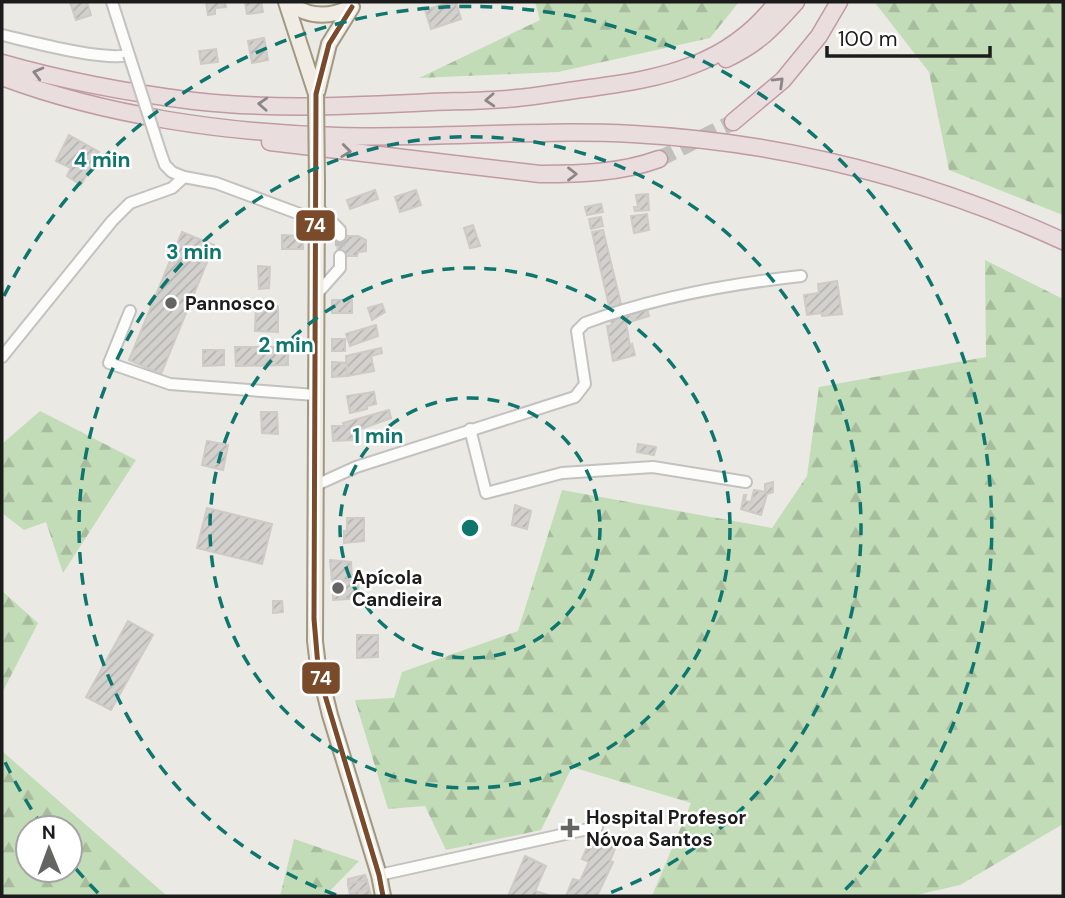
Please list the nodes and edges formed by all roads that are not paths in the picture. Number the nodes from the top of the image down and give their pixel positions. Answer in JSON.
{"nodes":[{"id":1,"x":112,"y":2,"type":"edge"},
{"id":2,"x":287,"y":2,"type":"edge"},
{"id":3,"x":777,"y":2,"type":"edge"},
{"id":4,"x":796,"y":2,"type":"edge"},
{"id":5,"x":839,"y":2,"type":"edge"},
{"id":6,"x":355,"y":4,"type":"edge"},
{"id":7,"x":2,"y":35,"type":"edge"},
{"id":8,"x":129,"y":55,"type":"junction"},
{"id":9,"x":2,"y":63,"type":"edge"},
{"id":10,"x":2,"y":77,"type":"edge"},
{"id":11,"x":316,"y":94,"type":"junction"},
{"id":12,"x":518,"y":98,"type":"junction"},
{"id":13,"x":159,"y":117,"type":"junction"},
{"id":14,"x":733,"y":121,"type":"tunnel mouth"},
{"id":15,"x":659,"y":159,"type":"tunnel mouth"},
{"id":16,"x":184,"y":177,"type":"junction"},
{"id":17,"x":316,"y":213,"type":"junction"},
{"id":18,"x":340,"y":236,"type":"dead end"},
{"id":19,"x":1063,"y":241,"type":"edge"},
{"id":20,"x":340,"y":256,"type":"tunnel mouth"},
{"id":21,"x":801,"y":276,"type":"dead end"},
{"id":22,"x":316,"y":295,"type":"junction"},
{"id":23,"x":130,"y":311,"type":"dead end"},
{"id":24,"x":2,"y":357,"type":"edge"},
{"id":25,"x":314,"y":395,"type":"junction"},
{"id":26,"x":470,"y":429,"type":"junction"},
{"id":27,"x":746,"y":482,"type":"dead end"},
{"id":28,"x":314,"y":486,"type":"junction"},
{"id":29,"x":597,"y":827,"type":"dead end"},
{"id":30,"x":379,"y":875,"type":"junction"},
{"id":31,"x":383,"y":896,"type":"edge"}],
"edges":[{"from":1,"to":8,"type":"street"},
{"from":2,"to":6,"type":"main road"},
{"from":2,"to":11,"type":"main road"},
{"from":3,"to":12,"type":"highway"},
{"from":4,"to":12,"type":"highway"},
{"from":14,"to":5,"type":"highway","one_way":true},
{"from":6,"to":11,"type":"main road"},
{"from":7,"to":8,"type":"street"},
{"from":8,"to":16,"type":"street","bridge":true},
{"from":12,"to":9,"type":"highway","one_way":true},
{"from":10,"to":13,"type":"highway"},
{"from":11,"to":17,"type":"main road","bridge":true},
{"from":13,"to":15,"type":"highway","one_way":true},
{"from":13,"to":19,"type":"highway"},
{"from":16,"to":17,"type":"street"},
{"from":16,"to":24,"type":"street"},
{"from":17,"to":18,"type":"street"},
{"from":17,"to":22,"type":"main road"},
{"from":20,"to":22,"type":"street"},
{"from":21,"to":26,"type":"street"},
{"from":22,"to":25,"type":"main road"},
{"from":23,"to":25,"type":"street"},
{"from":25,"to":28,"type":"main road"},
{"from":26,"to":27,"type":"street"},
{"from":26,"to":28,"type":"street"},
{"from":28,"to":30,"type":"main road"},
{"from":29,"to":30,"type":"street"},
{"from":30,"to":31,"type":"main road"}]}
